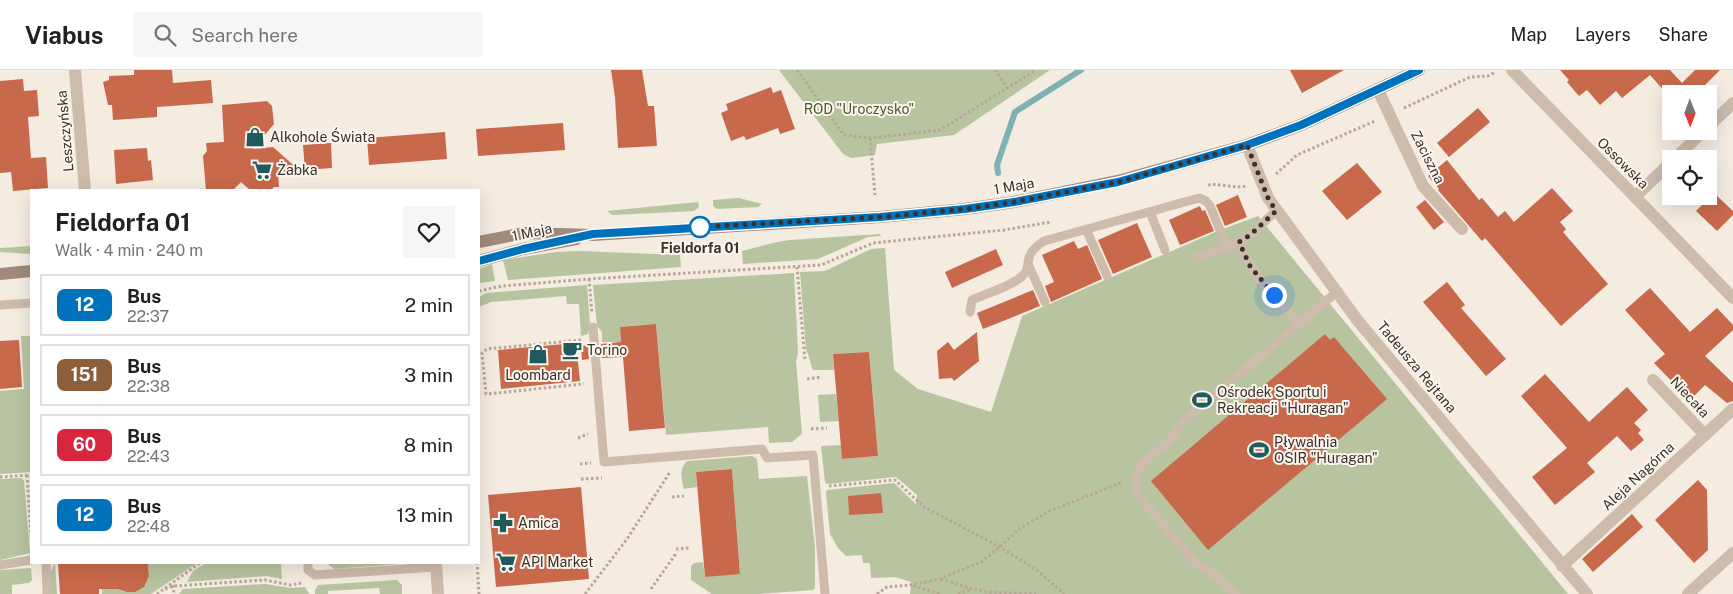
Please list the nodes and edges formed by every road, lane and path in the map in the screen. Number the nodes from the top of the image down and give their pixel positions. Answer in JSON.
{"nodes":[{"id":1,"x":75,"y":70,"type":"edge"},
{"id":2,"x":797,"y":70,"type":"edge"},
{"id":3,"x":995,"y":70,"type":"edge"},
{"id":4,"x":1036,"y":70,"type":"edge"},
{"id":5,"x":1419,"y":70,"type":"edge"},
{"id":6,"x":1512,"y":70,"type":"edge"},
{"id":7,"x":1008,"y":89,"type":"junction"},
{"id":8,"x":1378,"y":90,"type":"junction"},
{"id":9,"x":1733,"y":102,"type":"edge"},
{"id":10,"x":1718,"y":117,"type":"edge"},
{"id":11,"x":870,"y":138,"type":"junction"},
{"id":12,"x":1694,"y":140,"type":"edge"},
{"id":13,"x":1247,"y":145,"type":"junction"},
{"id":14,"x":1684,"y":150,"type":"edge"},
{"id":15,"x":1662,"y":171,"type":"edge"},
{"id":16,"x":1248,"y":185,"type":"dead end"},
{"id":17,"x":1202,"y":186,"type":"dead end"},
{"id":18,"x":85,"y":189,"type":"edge"},
{"id":19,"x":876,"y":195,"type":"dead end"},
{"id":20,"x":1635,"y":197,"type":"junction"},
{"id":21,"x":1276,"y":211,"type":"junction"},
{"id":22,"x":1150,"y":212,"type":"junction"},
{"id":23,"x":1060,"y":220,"type":"dead end"},
{"id":24,"x":1086,"y":229,"type":"junction"},
{"id":25,"x":1462,"y":229,"type":"dead end"},
{"id":26,"x":593,"y":234,"type":"junction"},
{"id":27,"x":480,"y":242,"type":"edge"},
{"id":28,"x":1239,"y":242,"type":"junction"},
{"id":29,"x":1226,"y":247,"type":"junction"},
{"id":30,"x":1165,"y":250,"type":"dead end"},
{"id":31,"x":1195,"y":259,"type":"dead end"},
{"id":32,"x":480,"y":261,"type":"edge"},
{"id":33,"x":1028,"y":266,"type":"junction"},
{"id":34,"x":797,"y":267,"type":"junction"},
{"id":35,"x":30,"y":272,"type":"edge"},
{"id":36,"x":0,"y":274,"type":"edge"},
{"id":37,"x":1107,"y":276,"type":"dead end"},
{"id":38,"x":589,"y":280,"type":"junction"},
{"id":39,"x":480,"y":291,"type":"edge"},
{"id":40,"x":1338,"y":291,"type":"junction"},
{"id":41,"x":1733,"y":298,"type":"edge"},
{"id":42,"x":30,"y":302,"type":"edge"},
{"id":43,"x":1045,"y":302,"type":"dead end"},
{"id":44,"x":0,"y":305,"type":"edge"},
{"id":45,"x":970,"y":312,"type":"dead end"},
{"id":46,"x":1299,"y":324,"type":"junction"},
{"id":47,"x":592,"y":327,"type":"joint"},
{"id":48,"x":593,"y":339,"type":"junction"},
{"id":49,"x":805,"y":361,"type":"dead end"},
{"id":50,"x":822,"y":377,"type":"dead end"},
{"id":51,"x":807,"y":379,"type":"dead end"},
{"id":52,"x":1653,"y":380,"type":"dead end"},
{"id":53,"x":597,"y":383,"type":"junction"},
{"id":54,"x":1733,"y":409,"type":"edge"},
{"id":55,"x":827,"y":428,"type":"dead end"},
{"id":56,"x":811,"y":429,"type":"dead end"},
{"id":57,"x":1705,"y":435,"type":"junction"},
{"id":58,"x":670,"y":472,"type":"dead end"},
{"id":59,"x":29,"y":475,"type":"edge"},
{"id":60,"x":0,"y":477,"type":"edge"},
{"id":61,"x":1135,"y":477,"type":"junction"},
{"id":62,"x":816,"y":488,"type":"junction"},
{"id":63,"x":684,"y":496,"type":"dead end"},
{"id":64,"x":672,"y":497,"type":"dead end"},
{"id":65,"x":30,"y":506,"type":"edge"},
{"id":66,"x":689,"y":548,"type":"dead end"},
{"id":67,"x":1000,"y":548,"type":"junction"},
{"id":68,"x":1733,"y":553,"type":"edge"},
{"id":69,"x":30,"y":560,"type":"edge"},
{"id":70,"x":0,"y":564,"type":"edge"},
{"id":71,"x":46,"y":564,"type":"edge"},
{"id":72,"x":198,"y":564,"type":"edge"},
{"id":73,"x":308,"y":564,"type":"edge"},
{"id":74,"x":476,"y":564,"type":"edge"},
{"id":75,"x":436,"y":565,"type":"edge"},
{"id":76,"x":1562,"y":566,"type":"junction"},
{"id":77,"x":940,"y":579,"type":"junction"},
{"id":78,"x":304,"y":583,"type":"dead end"},
{"id":79,"x":173,"y":584,"type":"junction"},
{"id":80,"x":911,"y":585,"type":"junction"},
{"id":81,"x":651,"y":589,"type":"dead end"},
{"id":82,"x":973,"y":589,"type":"junction"},
{"id":83,"x":47,"y":594,"type":"edge"},
{"id":84,"x":157,"y":594,"type":"edge"},
{"id":85,"x":174,"y":594,"type":"edge"},
{"id":86,"x":438,"y":594,"type":"edge"},
{"id":87,"x":480,"y":594,"type":"edge"},
{"id":88,"x":584,"y":594,"type":"edge"},
{"id":89,"x":825,"y":594,"type":"edge"},
{"id":90,"x":877,"y":594,"type":"edge"},
{"id":91,"x":941,"y":594,"type":"edge"},
{"id":92,"x":958,"y":594,"type":"edge"},
{"id":93,"x":1036,"y":594,"type":"edge"},
{"id":94,"x":1064,"y":594,"type":"edge"},
{"id":95,"x":1235,"y":594,"type":"edge"},
{"id":96,"x":1587,"y":594,"type":"edge"},
{"id":97,"x":1688,"y":594,"type":"edge"}],
"edges":[{"from":1,"to":18,"type":"street","name":"Leszczyńska"},
{"from":2,"to":11,"type":"path"},
{"from":3,"to":7,"type":"path"},
{"from":4,"to":7,"type":"path"},
{"from":5,"to":8,"type":"main road","name":"1 Maja"},
{"from":6,"to":20,"type":"street","name":"Ossowska"},
{"from":7,"to":11,"type":"path"},
{"from":8,"to":13,"type":"main road","name":"1 Maja"},
{"from":8,"to":25,"type":"street","name":"Zaciszna"},
{"from":9,"to":10,"type":"street"},
{"from":11,"to":19,"type":"path"},
{"from":12,"to":14,"type":"street"},
{"from":13,"to":21,"type":"street","name":"Tadeusza Rejtana"},
{"from":13,"to":26,"type":"main road","name":"1 Maja"},
{"from":15,"to":20,"type":"street"},
{"from":16,"to":17,"type":"path"},
{"from":20,"to":41,"type":"street","name":"Ossowska"},
{"from":21,"to":28,"type":"lane"},
{"from":21,"to":40,"type":"street","name":"Tadeusza Rejtana"},
{"from":22,"to":24,"type":"lane"},
{"from":22,"to":29,"type":"lane"},
{"from":22,"to":30,"type":"lane"},
{"from":23,"to":34,"type":"path"},
{"from":24,"to":33,"type":"lane"},
{"from":24,"to":37,"type":"lane"},
{"from":26,"to":27,"type":"main road","name":"1 Maja"},
{"from":26,"to":32,"type":"main road","name":"1 Maja"},
{"from":28,"to":29,"type":"lane"},
{"from":28,"to":46,"type":"lane"},
{"from":29,"to":31,"type":"lane"},
{"from":33,"to":43,"type":"lane"},
{"from":33,"to":45,"type":"lane"},
{"from":34,"to":38,"type":"path"},
{"from":34,"to":49,"type":"path"},
{"from":35,"to":36,"type":"main road"},
{"from":38,"to":39,"type":"path"},
{"from":38,"to":47,"type":"path"},
{"from":40,"to":46,"type":"lane"},
{"from":40,"to":76,"type":"street","name":"Tadeusza Rejtana"},
{"from":42,"to":44,"type":"lane"},
{"from":46,"to":61,"type":"lane"},
{"from":47,"to":48,"type":"lane"},
{"from":48,"to":53,"type":"lane"},
{"from":48,"to":53,"type":"path"},
{"from":50,"to":51,"type":"path"},
{"from":52,"to":57,"type":"street","name":"Niecała"},
{"from":53,"to":62,"type":"lane"},
{"from":54,"to":57,"type":"street","name":"Aleja Nagórna"},
{"from":55,"to":56,"type":"path"},
{"from":57,"to":76,"type":"street","name":"Aleja Nagórna"},
{"from":58,"to":88,"type":"path"},
{"from":59,"to":60,"type":"path"},
{"from":59,"to":65,"type":"path"},
{"from":61,"to":67,"type":"path"},
{"from":61,"to":95,"type":"lane"},
{"from":62,"to":67,"type":"path"},
{"from":62,"to":89,"type":"lane"},
{"from":63,"to":64,"type":"path"},
{"from":66,"to":81,"type":"path"},
{"from":67,"to":77,"type":"path"},
{"from":67,"to":94,"type":"path"},
{"from":68,"to":97,"type":"street"},
{"from":69,"to":70,"type":"lane"},
{"from":71,"to":83,"type":"lane"},
{"from":72,"to":79,"type":"path"},
{"from":73,"to":75,"type":"lane"},
{"from":74,"to":87,"type":"path"},
{"from":75,"to":86,"type":"street"},
{"from":76,"to":96,"type":"street","name":"Tadeusza Rejtana"},
{"from":77,"to":80,"type":"path"},
{"from":77,"to":82,"type":"path"},
{"from":78,"to":79,"type":"path"},
{"from":79,"to":84,"type":"path"},
{"from":79,"to":85,"type":"path"},
{"from":80,"to":90,"type":"path"},
{"from":80,"to":91,"type":"path"},
{"from":82,"to":92,"type":"path"},
{"from":82,"to":93,"type":"path"}]}
